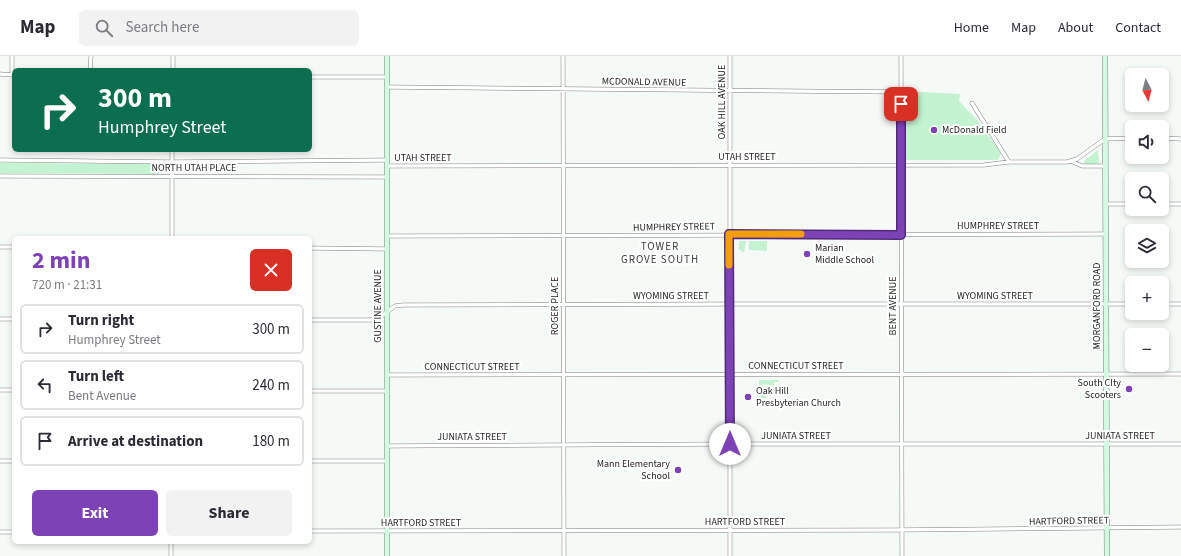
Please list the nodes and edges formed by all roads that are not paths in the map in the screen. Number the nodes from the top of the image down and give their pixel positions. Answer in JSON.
{"nodes":[{"id":1,"x":12,"y":56,"type":"edge"},
{"id":2,"x":90,"y":56,"type":"edge"},
{"id":3,"x":173,"y":56,"type":"edge"},
{"id":4,"x":387,"y":56,"type":"edge"},
{"id":5,"x":563,"y":56,"type":"edge"},
{"id":6,"x":730,"y":56,"type":"edge"},
{"id":7,"x":901,"y":56,"type":"edge"},
{"id":8,"x":1105,"y":56,"type":"edge"},
{"id":9,"x":13,"y":68,"type":"edge"},
{"id":10,"x":90,"y":68,"type":"edge"},
{"id":11,"x":173,"y":68,"type":"edge"},
{"id":12,"x":0,"y":74,"type":"edge"},
{"id":13,"x":12,"y":74,"type":"edge"},
{"id":14,"x":312,"y":77,"type":"edge"},
{"id":15,"x":387,"y":77,"type":"junction"},
{"id":16,"x":387,"y":87,"type":"junction"},
{"id":17,"x":563,"y":89,"type":"junction"},
{"id":18,"x":730,"y":91,"type":"junction"},
{"id":19,"x":901,"y":92,"type":"junction"},
{"id":20,"x":972,"y":103,"type":"dead end"},
{"id":21,"x":1125,"y":138,"type":"edge"},
{"id":22,"x":1169,"y":138,"type":"edge"},
{"id":23,"x":1105,"y":139,"type":"junction"},
{"id":24,"x":1181,"y":139,"type":"edge"},
{"id":25,"x":172,"y":152,"type":"edge"},
{"id":26,"x":0,"y":160,"type":"edge"},
{"id":27,"x":1071,"y":161,"type":"junction"},
{"id":28,"x":172,"y":162,"type":"junction"},
{"id":29,"x":1009,"y":162,"type":"junction"},
{"id":30,"x":387,"y":163,"type":"junction"},
{"id":31,"x":901,"y":164,"type":"junction"},
{"id":32,"x":730,"y":165,"type":"junction"},
{"id":33,"x":563,"y":166,"type":"junction"},
{"id":34,"x":1105,"y":166,"type":"junction"},
{"id":35,"x":0,"y":176,"type":"edge"},
{"id":36,"x":172,"y":176,"type":"junction"},
{"id":37,"x":387,"y":176,"type":"junction"},
{"id":38,"x":1106,"y":204,"type":"junction"},
{"id":39,"x":1125,"y":204,"type":"edge"},
{"id":40,"x":1169,"y":204,"type":"edge"},
{"id":41,"x":1181,"y":204,"type":"edge"},
{"id":42,"x":729,"y":234,"type":"junction"},
{"id":43,"x":1106,"y":234,"type":"junction"},
{"id":44,"x":901,"y":235,"type":"junction"},
{"id":45,"x":172,"y":236,"type":"edge"},
{"id":46,"x":387,"y":236,"type":"junction"},
{"id":47,"x":563,"y":236,"type":"junction"},
{"id":48,"x":0,"y":247,"type":"edge"},
{"id":49,"x":12,"y":247,"type":"edge"},
{"id":50,"x":312,"y":248,"type":"edge"},
{"id":51,"x":387,"y":248,"type":"junction"},
{"id":52,"x":730,"y":304,"type":"junction"},
{"id":53,"x":902,"y":304,"type":"junction"},
{"id":54,"x":1125,"y":304,"type":"edge"},
{"id":55,"x":1169,"y":304,"type":"edge"},
{"id":56,"x":1181,"y":304,"type":"edge"},
{"id":57,"x":563,"y":305,"type":"junction"},
{"id":58,"x":1106,"y":305,"type":"junction"},
{"id":59,"x":387,"y":312,"type":"junction"},
{"id":60,"x":0,"y":319,"type":"edge"},
{"id":61,"x":12,"y":319,"type":"edge"},
{"id":62,"x":312,"y":320,"type":"edge"},
{"id":63,"x":730,"y":374,"type":"junction"},
{"id":64,"x":902,"y":374,"type":"junction"},
{"id":65,"x":1106,"y":374,"type":"junction"},
{"id":66,"x":1181,"y":374,"type":"edge"},
{"id":67,"x":387,"y":375,"type":"junction"},
{"id":68,"x":563,"y":375,"type":"junction"},
{"id":69,"x":0,"y":390,"type":"edge"},
{"id":70,"x":12,"y":390,"type":"edge"},
{"id":71,"x":312,"y":391,"type":"edge"},
{"id":72,"x":387,"y":391,"type":"junction"},
{"id":73,"x":730,"y":444,"type":"junction"},
{"id":74,"x":902,"y":444,"type":"junction"},
{"id":75,"x":1107,"y":444,"type":"junction"},
{"id":76,"x":1181,"y":444,"type":"edge"},
{"id":77,"x":563,"y":445,"type":"junction"},
{"id":78,"x":387,"y":446,"type":"junction"},
{"id":79,"x":0,"y":461,"type":"edge"},
{"id":80,"x":12,"y":461,"type":"edge"},
{"id":81,"x":387,"y":461,"type":"junction"},
{"id":82,"x":312,"y":462,"type":"edge"},
{"id":83,"x":1107,"y":528,"type":"junction"},
{"id":84,"x":1181,"y":528,"type":"edge"},
{"id":85,"x":730,"y":530,"type":"junction"},
{"id":86,"x":902,"y":530,"type":"junction"},
{"id":87,"x":312,"y":531,"type":"edge"},
{"id":88,"x":387,"y":531,"type":"junction"},
{"id":89,"x":564,"y":531,"type":"junction"},
{"id":90,"x":0,"y":532,"type":"edge"},
{"id":91,"x":12,"y":532,"type":"edge"},
{"id":92,"x":171,"y":544,"type":"edge"},
{"id":93,"x":171,"y":556,"type":"edge"},
{"id":94,"x":387,"y":556,"type":"edge"},
{"id":95,"x":564,"y":556,"type":"edge"},
{"id":96,"x":730,"y":556,"type":"edge"},
{"id":97,"x":902,"y":556,"type":"edge"},
{"id":98,"x":1107,"y":556,"type":"edge"}],
"edges":[{"from":1,"to":9,"type":"street"},
{"from":2,"to":10,"type":"street"},
{"from":3,"to":11,"type":"street"},
{"from":4,"to":15,"type":"street","name":"GUSTINE AVENUE"},
{"from":5,"to":17,"type":"street","name":"ROGER PLACE"},
{"from":6,"to":18,"type":"street","name":"OAK HILL AVENUE"},
{"from":7,"to":19,"type":"street","name":"BENT AVENUE"},
{"from":8,"to":23,"type":"street","name":"MORGANFORD ROAD"},
{"from":12,"to":13,"type":"street"},
{"from":14,"to":15,"type":"street"},
{"from":15,"to":16,"type":"street","name":"GUSTINE AVENUE"},
{"from":16,"to":17,"type":"street","name":"MCDONALD AVENUE"},
{"from":16,"to":30,"type":"street","name":"GUSTINE AVENUE"},
{"from":17,"to":18,"type":"street","name":"MCDONALD AVENUE"},
{"from":17,"to":33,"type":"street","name":"ROGER PLACE"},
{"from":18,"to":19,"type":"street","name":"MCDONALD AVENUE"},
{"from":18,"to":32,"type":"street","name":"OAK HILL AVENUE"},
{"from":19,"to":31,"type":"street","name":"BENT AVENUE"},
{"from":20,"to":29,"type":"street"},
{"from":21,"to":23,"type":"street"},
{"from":22,"to":24,"type":"street"},
{"from":23,"to":27,"type":"street"},
{"from":23,"to":34,"type":"street","name":"MORGANFORD ROAD"},
{"from":25,"to":28,"type":"street"},
{"from":26,"to":28,"type":"street","name":"UTAH STREET"},
{"from":27,"to":29,"type":"street","name":"UTAH STREET"},
{"from":27,"to":34,"type":"street","name":"UTAH STREET"},
{"from":28,"to":30,"type":"street","name":"UTAH STREET"},
{"from":28,"to":36,"type":"street"},
{"from":29,"to":31,"type":"street","name":"UTAH STREET"},
{"from":30,"to":33,"type":"street","name":"UTAH STREET"},
{"from":30,"to":37,"type":"street","name":"GUSTINE AVENUE"},
{"from":31,"to":32,"type":"street","name":"UTAH STREET"},
{"from":31,"to":44,"type":"street","name":"BENT AVENUE"},
{"from":32,"to":33,"type":"street","name":"UTAH STREET"},
{"from":32,"to":42,"type":"street","name":"OAK HILL AVENUE"},
{"from":33,"to":47,"type":"street","name":"ROGER PLACE"},
{"from":34,"to":38,"type":"street","name":"MORGANFORD ROAD"},
{"from":35,"to":36,"type":"street","name":"NORTH UTAH PLACE"},
{"from":36,"to":37,"type":"street","name":"NORTH UTAH PLACE"},
{"from":36,"to":45,"type":"street"},
{"from":37,"to":46,"type":"street","name":"GUSTINE AVENUE"},
{"from":38,"to":39,"type":"street"},
{"from":38,"to":43,"type":"street","name":"MORGANFORD ROAD"},
{"from":40,"to":41,"type":"street"},
{"from":42,"to":44,"type":"street","name":"HUMPHREY STREET"},
{"from":42,"to":47,"type":"street","name":"HUMPHREY STREET"},
{"from":42,"to":52,"type":"street","name":"OAK HILL AVENUE"},
{"from":43,"to":44,"type":"street","name":"HUMPHREY STREET"},
{"from":43,"to":58,"type":"street","name":"MORGANFORD ROAD"},
{"from":44,"to":53,"type":"street","name":"BENT AVENUE"},
{"from":46,"to":47,"type":"street","name":"HUMPHREY STREET"},
{"from":46,"to":51,"type":"street","name":"GUSTINE AVENUE"},
{"from":47,"to":57,"type":"street","name":"ROGER PLACE"},
{"from":48,"to":49,"type":"street"},
{"from":50,"to":51,"type":"street"},
{"from":51,"to":59,"type":"street","name":"GUSTINE AVENUE"},
{"from":52,"to":53,"type":"street","name":"WYOMING STREET"},
{"from":52,"to":57,"type":"street","name":"WYOMING STREET"},
{"from":52,"to":63,"type":"street","name":"OAK HILL AVENUE"},
{"from":53,"to":58,"type":"street","name":"WYOMING STREET"},
{"from":53,"to":64,"type":"street","name":"BENT AVENUE"},
{"from":54,"to":58,"type":"street","name":"WYOMING STREET"},
{"from":55,"to":56,"type":"street"},
{"from":57,"to":59,"type":"street","name":"WYOMING STREET"},
{"from":57,"to":68,"type":"street","name":"ROGER PLACE"},
{"from":58,"to":65,"type":"street","name":"MORGANFORD ROAD"},
{"from":59,"to":62,"type":"street","name":"WYOMING STREET"},
{"from":59,"to":67,"type":"street","name":"GUSTINE AVENUE"},
{"from":60,"to":61,"type":"street"},
{"from":63,"to":64,"type":"street","name":"CONNECTICUT STREET"},
{"from":63,"to":68,"type":"street","name":"CONNECTICUT STREET"},
{"from":63,"to":73,"type":"street","name":"OAK HILL AVENUE"},
{"from":64,"to":65,"type":"street","name":"CONNECTICUT STREET"},
{"from":64,"to":74,"type":"street","name":"BENT AVENUE"},
{"from":65,"to":66,"type":"street","name":"CONNECTICUT STREET"},
{"from":65,"to":75,"type":"street","name":"MORGANFORD ROAD"},
{"from":67,"to":68,"type":"street","name":"CONNECTICUT STREET"},
{"from":67,"to":72,"type":"street","name":"GUSTINE AVENUE"},
{"from":68,"to":77,"type":"street","name":"ROGER PLACE"},
{"from":69,"to":70,"type":"street"},
{"from":71,"to":72,"type":"street"},
{"from":72,"to":78,"type":"street","name":"GUSTINE AVENUE"},
{"from":73,"to":74,"type":"street","name":"JUNIATA STREET"},
{"from":73,"to":77,"type":"street","name":"JUNIATA STREET"},
{"from":73,"to":85,"type":"street","name":"OAK HILL AVENUE"},
{"from":74,"to":75,"type":"street","name":"JUNIATA STREET"},
{"from":74,"to":86,"type":"street","name":"BENT AVENUE"},
{"from":75,"to":76,"type":"street","name":"JUNIATA STREET"},
{"from":75,"to":83,"type":"street","name":"MORGANFORD ROAD"},
{"from":77,"to":78,"type":"street","name":"JUNIATA STREET"},
{"from":77,"to":89,"type":"street","name":"ROGER PLACE"},
{"from":78,"to":81,"type":"street","name":"GUSTINE AVENUE"},
{"from":79,"to":80,"type":"street"},
{"from":81,"to":82,"type":"street"},
{"from":81,"to":88,"type":"street","name":"GUSTINE AVENUE"},
{"from":83,"to":84,"type":"street","name":"HARTFORD STREET"},
{"from":83,"to":86,"type":"street","name":"HARTFORD STREET"},
{"from":83,"to":98,"type":"street","name":"MORGANFORD ROAD"},
{"from":85,"to":86,"type":"street","name":"HARTFORD STREET"},
{"from":85,"to":89,"type":"street","name":"HARTFORD STREET"},
{"from":85,"to":96,"type":"street","name":"OAK HILL AVENUE"},
{"from":86,"to":97,"type":"street","name":"BENT AVENUE"},
{"from":87,"to":88,"type":"street","name":"HARTFORD STREET"},
{"from":88,"to":89,"type":"street","name":"HARTFORD STREET"},
{"from":88,"to":94,"type":"street","name":"GUSTINE AVENUE"},
{"from":89,"to":95,"type":"street","name":"ROGER PLACE"},
{"from":90,"to":91,"type":"street"},
{"from":92,"to":93,"type":"street"}]}
